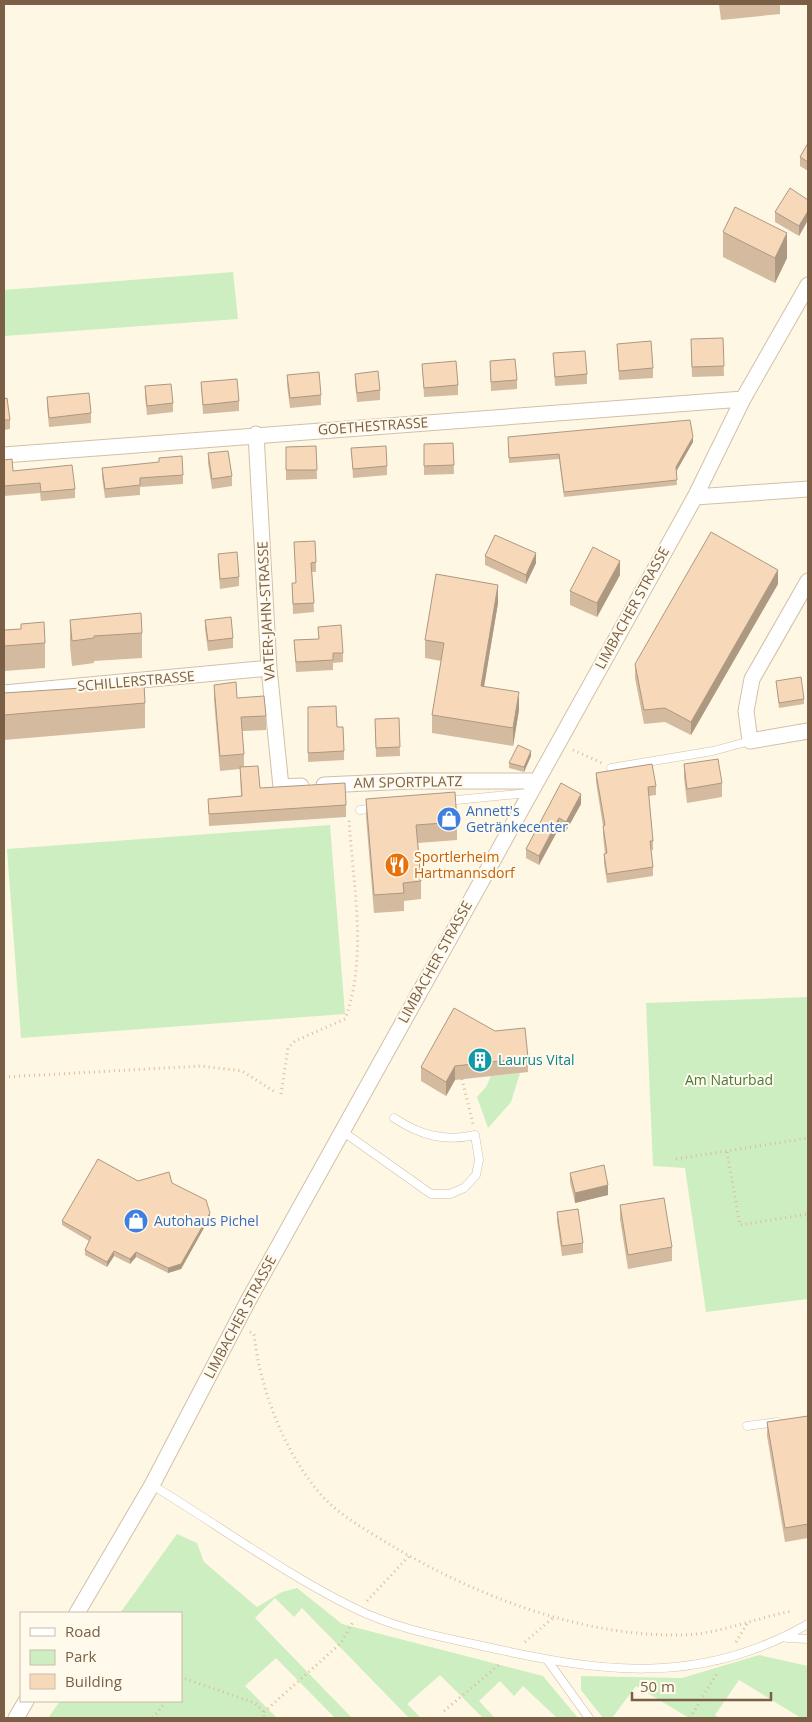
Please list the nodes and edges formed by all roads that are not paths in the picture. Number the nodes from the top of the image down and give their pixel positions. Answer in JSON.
{"nodes":[{"id":1,"x":808,"y":284,"type":"edge"},
{"id":2,"x":743,"y":400,"type":"junction"},
{"id":3,"x":256,"y":434,"type":"junction"},
{"id":4,"x":4,"y":455,"type":"edge"},
{"id":5,"x":808,"y":488,"type":"edge"},
{"id":6,"x":695,"y":497,"type":"junction"},
{"id":7,"x":808,"y":581,"type":"edge"},
{"id":8,"x":269,"y":668,"type":"junction"},
{"id":9,"x":4,"y":693,"type":"edge"},
{"id":10,"x":808,"y":731,"type":"edge"},
{"id":11,"x":750,"y":741,"type":"junction"},
{"id":12,"x":611,"y":768,"type":"road end"},
{"id":13,"x":281,"y":787,"type":"joint"},
{"id":14,"x":532,"y":787,"type":"junction"},
{"id":15,"x":439,"y":802,"type":"edge"},
{"id":16,"x":380,"y":808,"type":"edge"},
{"id":17,"x":360,"y":810,"type":"road end"},
{"id":18,"x":394,"y":1118,"type":"dead end"},
{"id":19,"x":342,"y":1132,"type":"junction"},
{"id":20,"x":782,"y":1421,"type":"edge"},
{"id":21,"x":747,"y":1426,"type":"dead end"},
{"id":22,"x":152,"y":1485,"type":"junction"},
{"id":23,"x":78,"y":1612,"type":"edge"},
{"id":24,"x":808,"y":1624,"type":"edge"},
{"id":25,"x":782,"y":1638,"type":"junction"},
{"id":26,"x":808,"y":1639,"type":"edge"},
{"id":27,"x":548,"y":1661,"type":"junction"},
{"id":28,"x":25,"y":1702,"type":"edge"},
{"id":29,"x":16,"y":1718,"type":"edge"},
{"id":30,"x":589,"y":1718,"type":"edge"}],
"edges":[{"from":1,"to":2,"type":"street","name":"LIMBACHER STRASSE"},
{"from":2,"to":3,"type":"street","name":"GOETHESTRASSE"},
{"from":2,"to":6,"type":"street","name":"LIMBACHER STRASSE"},
{"from":3,"to":4,"type":"street","name":"GOETHESTRASSE"},
{"from":3,"to":8,"type":"street","name":"VATER-JAHN-STRASSE"},
{"from":5,"to":6,"type":"street"},
{"from":6,"to":14,"type":"street","name":"LIMBACHER STRASSE"},
{"from":7,"to":11,"type":"street"},
{"from":8,"to":9,"type":"street","name":"SCHILLERSTRASSE"},
{"from":8,"to":13,"type":"street","name":"VATER-JAHN-STRASSE"},
{"from":10,"to":11,"type":"street"},
{"from":11,"to":12,"type":"lane"},
{"from":13,"to":14,"type":"street","name":"AM SPORTPLATZ"},
{"from":14,"to":15,"type":"lane"},
{"from":14,"to":19,"type":"street","name":"LIMBACHER STRASSE"},
{"from":16,"to":17,"type":"lane"},
{"from":18,"to":19,"type":"lane"},
{"from":19,"to":22,"type":"street","name":"LIMBACHER STRASSE"},
{"from":20,"to":21,"type":"lane"},
{"from":22,"to":23,"type":"street","name":"LIMBACHER STRASSE"},
{"from":22,"to":27,"type":"lane"},
{"from":24,"to":25,"type":"lane"},
{"from":25,"to":26,"type":"lane"},
{"from":25,"to":27,"type":"lane"},
{"from":27,"to":30,"type":"lane"},
{"from":28,"to":29,"type":"street"}]}
